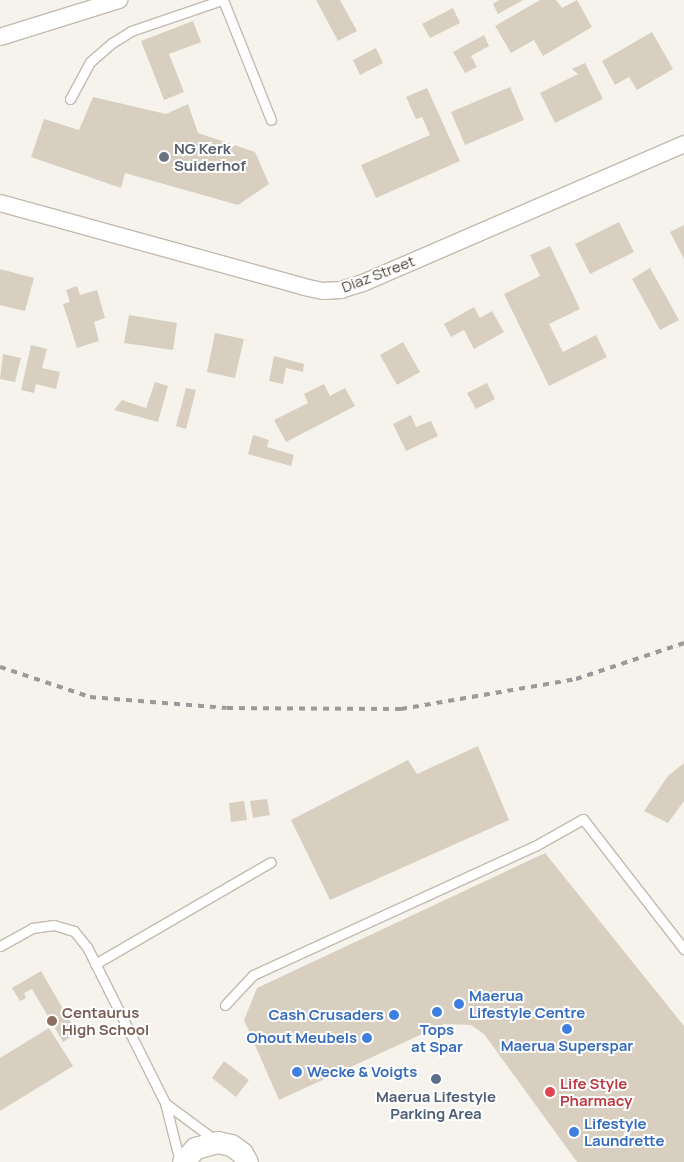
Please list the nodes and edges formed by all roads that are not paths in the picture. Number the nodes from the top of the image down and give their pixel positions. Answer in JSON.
{"nodes":[{"id":1,"x":119,"y":0,"type":"edge"},
{"id":2,"x":222,"y":0,"type":"edge"},
{"id":3,"x":0,"y":37,"type":"edge"},
{"id":4,"x":70,"y":100,"type":"dead end"},
{"id":5,"x":271,"y":120,"type":"dead end"},
{"id":6,"x":684,"y":144,"type":"edge"},
{"id":7,"x":0,"y":203,"type":"edge"},
{"id":8,"x":271,"y":862,"type":"dead end"},
{"id":9,"x":0,"y":946,"type":"edge"},
{"id":10,"x":684,"y":949,"type":"edge"},
{"id":11,"x":95,"y":964,"type":"junction"},
{"id":12,"x":225,"y":1005,"type":"dead end"},
{"id":13,"x":165,"y":1103,"type":"junction"},
{"id":14,"x":217,"y":1142,"type":"junction"},
{"id":15,"x":181,"y":1162,"type":"edge"},
{"id":16,"x":247,"y":1162,"type":"edge"}],
"edges":[{"from":1,"to":3,"type":"street"},
{"from":2,"to":4,"type":"lane"},
{"from":2,"to":5,"type":"lane"},
{"from":6,"to":7,"type":"street","name":"Diaz Street"},
{"from":8,"to":11,"type":"lane"},
{"from":9,"to":11,"type":"lane"},
{"from":10,"to":12,"type":"lane"},
{"from":11,"to":13,"type":"lane"},
{"from":13,"to":14,"type":"lane"},
{"from":13,"to":15,"type":"lane"},
{"from":14,"to":15,"type":"street"},
{"from":14,"to":16,"type":"street"}]}
